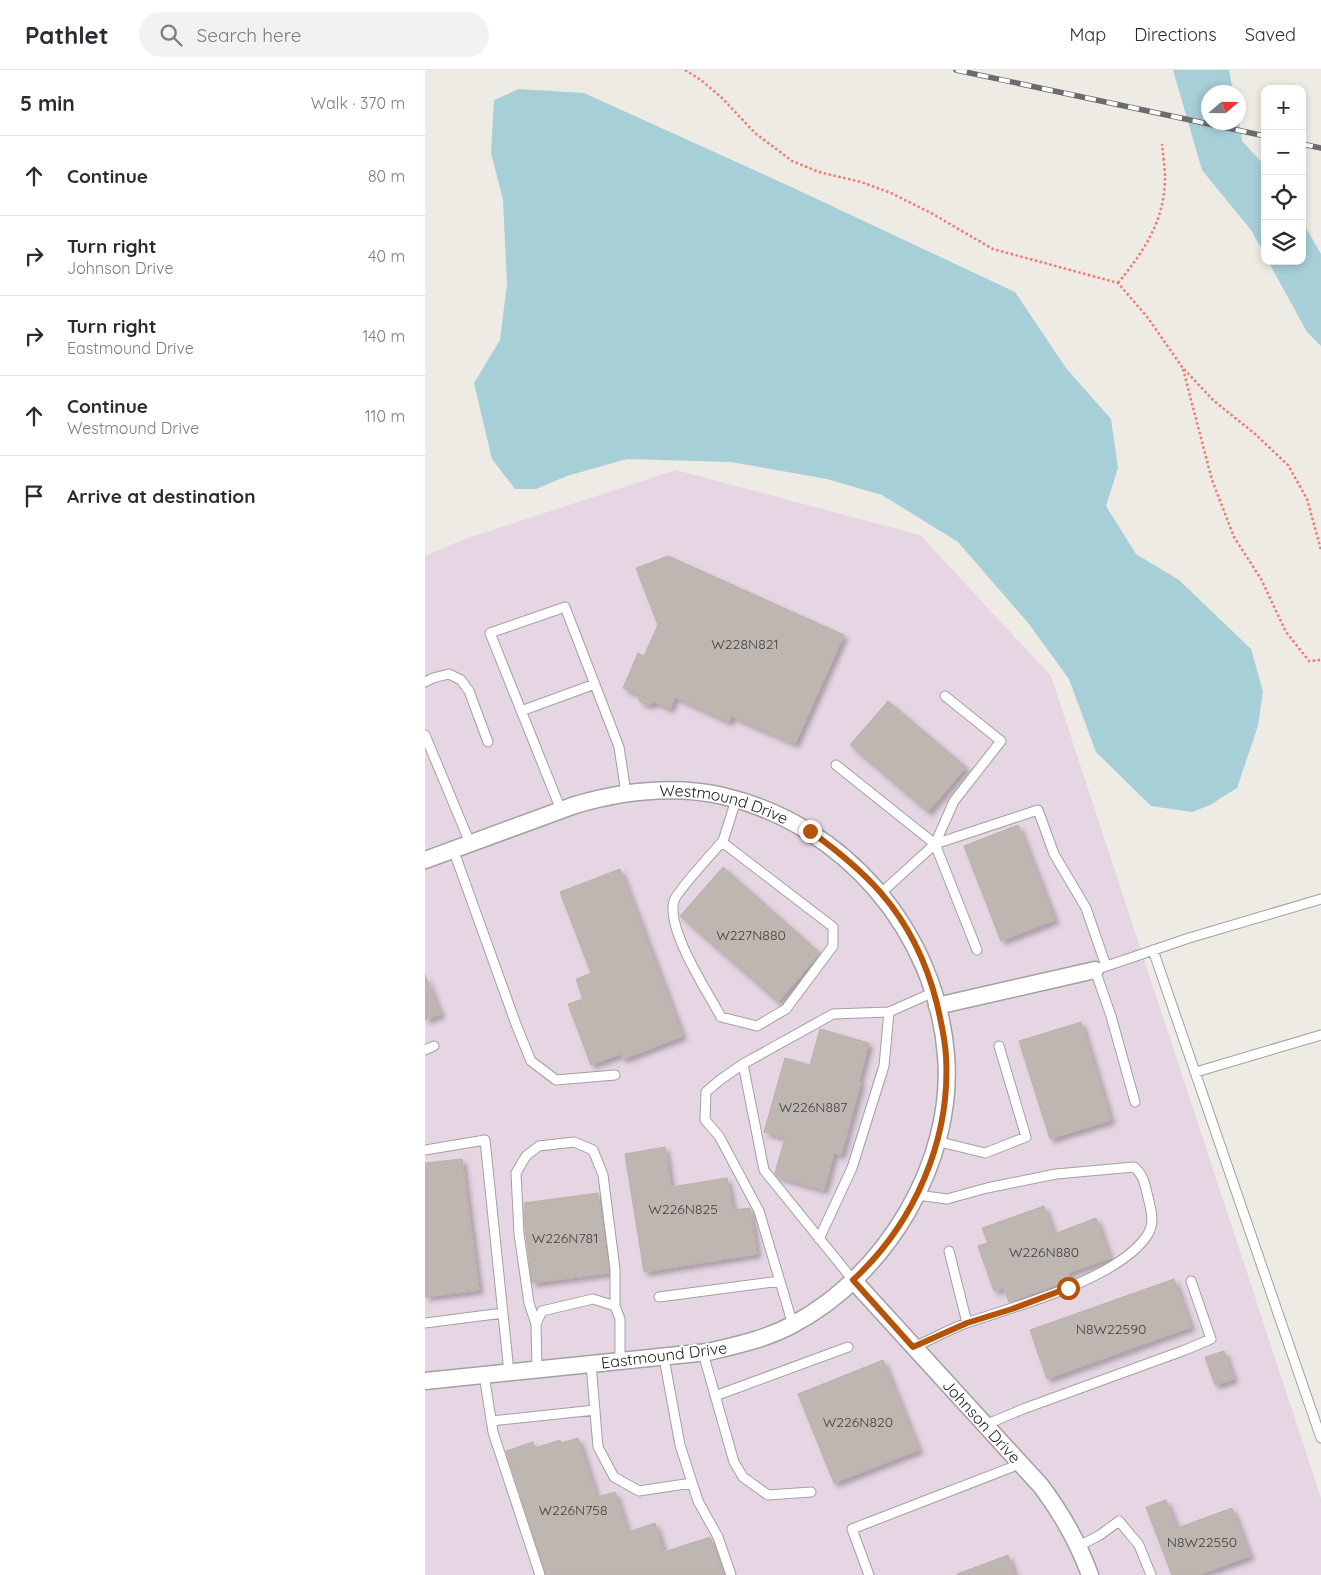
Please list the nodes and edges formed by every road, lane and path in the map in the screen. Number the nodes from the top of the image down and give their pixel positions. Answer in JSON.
{"nodes":[{"id":1,"x":685,"y":70,"type":"edge"},
{"id":2,"x":1162,"y":144,"type":"dead end"},
{"id":3,"x":1118,"y":283,"type":"junction"},
{"id":4,"x":1182,"y":367,"type":"junction"},
{"id":5,"x":1321,"y":550,"type":"edge"},
{"id":6,"x":1321,"y":660,"type":"edge"},
{"id":7,"x":425,"y":682,"type":"edge"},
{"id":8,"x":595,"y":684,"type":"junction"},
{"id":9,"x":945,"y":696,"type":"dead end"},
{"id":10,"x":521,"y":711,"type":"junction"},
{"id":11,"x":425,"y":735,"type":"edge"},
{"id":12,"x":488,"y":742,"type":"dead end"},
{"id":13,"x":836,"y":765,"type":"dead end"},
{"id":14,"x":626,"y":793,"type":"junction"},
{"id":15,"x":736,"y":800,"type":"junction"},
{"id":16,"x":561,"y":810,"type":"junction"},
{"id":17,"x":722,"y":842,"type":"junction"},
{"id":18,"x":470,"y":843,"type":"junction"},
{"id":19,"x":935,"y":844,"type":"junction"},
{"id":20,"x":453,"y":849,"type":"junction"},
{"id":21,"x":425,"y":860,"type":"edge"},
{"id":22,"x":881,"y":893,"type":"junction"},
{"id":23,"x":1321,"y":898,"type":"edge"},
{"id":24,"x":977,"y":950,"type":"dead end"},
{"id":25,"x":1153,"y":950,"type":"junction"},
{"id":26,"x":1101,"y":968,"type":"junction"},
{"id":27,"x":936,"y":999,"type":"junction"},
{"id":28,"x":889,"y":1012,"type":"junction"},
{"id":29,"x":1321,"y":1034,"type":"edge"},
{"id":30,"x":434,"y":1046,"type":"dead end"},
{"id":31,"x":999,"y":1046,"type":"dead end"},
{"id":32,"x":425,"y":1050,"type":"edge"},
{"id":33,"x":743,"y":1064,"type":"junction"},
{"id":34,"x":1196,"y":1072,"type":"junction"},
{"id":35,"x":615,"y":1074,"type":"dead end"},
{"id":36,"x":1135,"y":1102,"type":"dead end"},
{"id":37,"x":936,"y":1141,"type":"junction"},
{"id":38,"x":425,"y":1150,"type":"edge"},
{"id":39,"x":917,"y":1195,"type":"junction"},
{"id":40,"x":819,"y":1239,"type":"junction"},
{"id":41,"x":949,"y":1251,"type":"dead end"},
{"id":42,"x":853,"y":1280,"type":"junction"},
{"id":43,"x":780,"y":1281,"type":"junction"},
{"id":44,"x":1191,"y":1281,"type":"dead end"},
{"id":45,"x":659,"y":1297,"type":"dead end"},
{"id":46,"x":615,"y":1306,"type":"junction"},
{"id":47,"x":503,"y":1313,"type":"junction"},
{"id":48,"x":425,"y":1323,"type":"edge"},
{"id":49,"x":967,"y":1323,"type":"junction"},
{"id":50,"x":536,"y":1324,"type":"junction"},
{"id":51,"x":793,"y":1325,"type":"junction"},
{"id":52,"x":848,"y":1347,"type":"dead end"},
{"id":53,"x":913,"y":1347,"type":"junction"},
{"id":54,"x":703,"y":1353,"type":"junction"},
{"id":55,"x":664,"y":1358,"type":"junction"},
{"id":56,"x":620,"y":1362,"type":"junction"},
{"id":57,"x":591,"y":1364,"type":"junction"},
{"id":58,"x":537,"y":1369,"type":"junction"},
{"id":59,"x":509,"y":1372,"type":"junction"},
{"id":60,"x":484,"y":1375,"type":"junction"},
{"id":61,"x":425,"y":1381,"type":"edge"},
{"id":62,"x":715,"y":1396,"type":"junction"},
{"id":63,"x":595,"y":1410,"type":"junction"},
{"id":64,"x":491,"y":1421,"type":"junction"},
{"id":65,"x":985,"y":1425,"type":"junction"},
{"id":66,"x":1321,"y":1438,"type":"edge"},
{"id":67,"x":1020,"y":1464,"type":"junction"},
{"id":68,"x":692,"y":1483,"type":"junction"},
{"id":69,"x":811,"y":1492,"type":"dead end"},
{"id":70,"x":1079,"y":1546,"type":"junction"},
{"id":71,"x":540,"y":1575,"type":"edge"},
{"id":72,"x":731,"y":1575,"type":"edge"},
{"id":73,"x":869,"y":1575,"type":"edge"},
{"id":74,"x":1091,"y":1575,"type":"edge"},
{"id":75,"x":1151,"y":1575,"type":"edge"}],
"edges":[{"from":1,"to":3,"type":"path"},
{"from":2,"to":3,"type":"path"},
{"from":3,"to":4,"type":"path"},
{"from":4,"to":5,"type":"path"},
{"from":4,"to":6,"type":"path"},
{"from":7,"to":12,"type":"lane"},
{"from":8,"to":10,"type":"lane"},
{"from":8,"to":10,"type":"lane"},
{"from":8,"to":14,"type":"lane"},
{"from":9,"to":19,"type":"lane"},
{"from":10,"to":16,"type":"lane"},
{"from":11,"to":18,"type":"lane"},
{"from":13,"to":19,"type":"lane"},
{"from":14,"to":15,"type":"street","name":"Westmound Drive"},
{"from":14,"to":16,"type":"street","name":"Westmound Drive"},
{"from":15,"to":17,"type":"lane"},
{"from":15,"to":22,"type":"street","name":"Westmound Drive"},
{"from":16,"to":18,"type":"street","name":"Westmound Drive"},
{"from":17,"to":17,"type":"lane"},
{"from":18,"to":20,"type":"street","name":"Westmound Drive"},
{"from":19,"to":22,"type":"lane"},
{"from":19,"to":24,"type":"lane"},
{"from":19,"to":26,"type":"lane"},
{"from":20,"to":21,"type":"street","name":"Westmound Drive"},
{"from":20,"to":35,"type":"lane"},
{"from":22,"to":27,"type":"street","name":"Westmound Drive"},
{"from":23,"to":25,"type":"lane"},
{"from":25,"to":26,"type":"lane"},
{"from":25,"to":34,"type":"lane"},
{"from":26,"to":27,"type":"street"},
{"from":26,"to":36,"type":"lane"},
{"from":27,"to":28,"type":"lane"},
{"from":27,"to":37,"type":"street","name":"Eastmound Drive"},
{"from":28,"to":33,"type":"lane"},
{"from":28,"to":40,"type":"lane"},
{"from":29,"to":34,"type":"lane"},
{"from":30,"to":32,"type":"lane"},
{"from":31,"to":37,"type":"lane"},
{"from":33,"to":40,"type":"lane"},
{"from":33,"to":43,"type":"lane"},
{"from":34,"to":66,"type":"lane"},
{"from":37,"to":39,"type":"street","name":"Eastmound Drive"},
{"from":38,"to":47,"type":"lane"},
{"from":39,"to":42,"type":"street","name":"Eastmound Drive"},
{"from":39,"to":49,"type":"lane"},
{"from":40,"to":42,"type":"lane"},
{"from":41,"to":49,"type":"lane"},
{"from":42,"to":51,"type":"street","name":"Eastmound Drive"},
{"from":42,"to":53,"type":"street","name":"Johnson Drive"},
{"from":43,"to":45,"type":"lane"},
{"from":43,"to":51,"type":"lane"},
{"from":44,"to":65,"type":"lane"},
{"from":46,"to":50,"type":"lane"},
{"from":46,"to":50,"type":"lane"},
{"from":46,"to":56,"type":"lane"},
{"from":47,"to":48,"type":"lane"},
{"from":47,"to":59,"type":"lane"},
{"from":49,"to":53,"type":"lane"},
{"from":50,"to":58,"type":"lane"},
{"from":51,"to":54,"type":"street","name":"Eastmound Drive"},
{"from":52,"to":62,"type":"lane"},
{"from":53,"to":65,"type":"street","name":"Johnson Drive"},
{"from":54,"to":55,"type":"street","name":"Eastmound Drive"},
{"from":54,"to":62,"type":"lane"},
{"from":55,"to":56,"type":"street","name":"Eastmound Drive"},
{"from":55,"to":68,"type":"lane"},
{"from":56,"to":57,"type":"street","name":"Eastmound Drive"},
{"from":57,"to":58,"type":"street","name":"Eastmound Drive"},
{"from":57,"to":63,"type":"lane"},
{"from":58,"to":59,"type":"street","name":"Eastmound Drive"},
{"from":59,"to":60,"type":"street","name":"Eastmound Drive"},
{"from":60,"to":61,"type":"street","name":"Eastmound Drive"},
{"from":60,"to":64,"type":"lane"},
{"from":62,"to":69,"type":"lane"},
{"from":63,"to":64,"type":"lane"},
{"from":63,"to":68,"type":"lane"},
{"from":64,"to":71,"type":"lane"},
{"from":65,"to":67,"type":"street","name":"Johnson Drive"},
{"from":67,"to":70,"type":"street","name":"Johnson Drive"},
{"from":67,"to":73,"type":"lane"},
{"from":68,"to":72,"type":"lane"},
{"from":70,"to":74,"type":"street","name":"Johnson Drive"},
{"from":70,"to":75,"type":"lane"}]}
